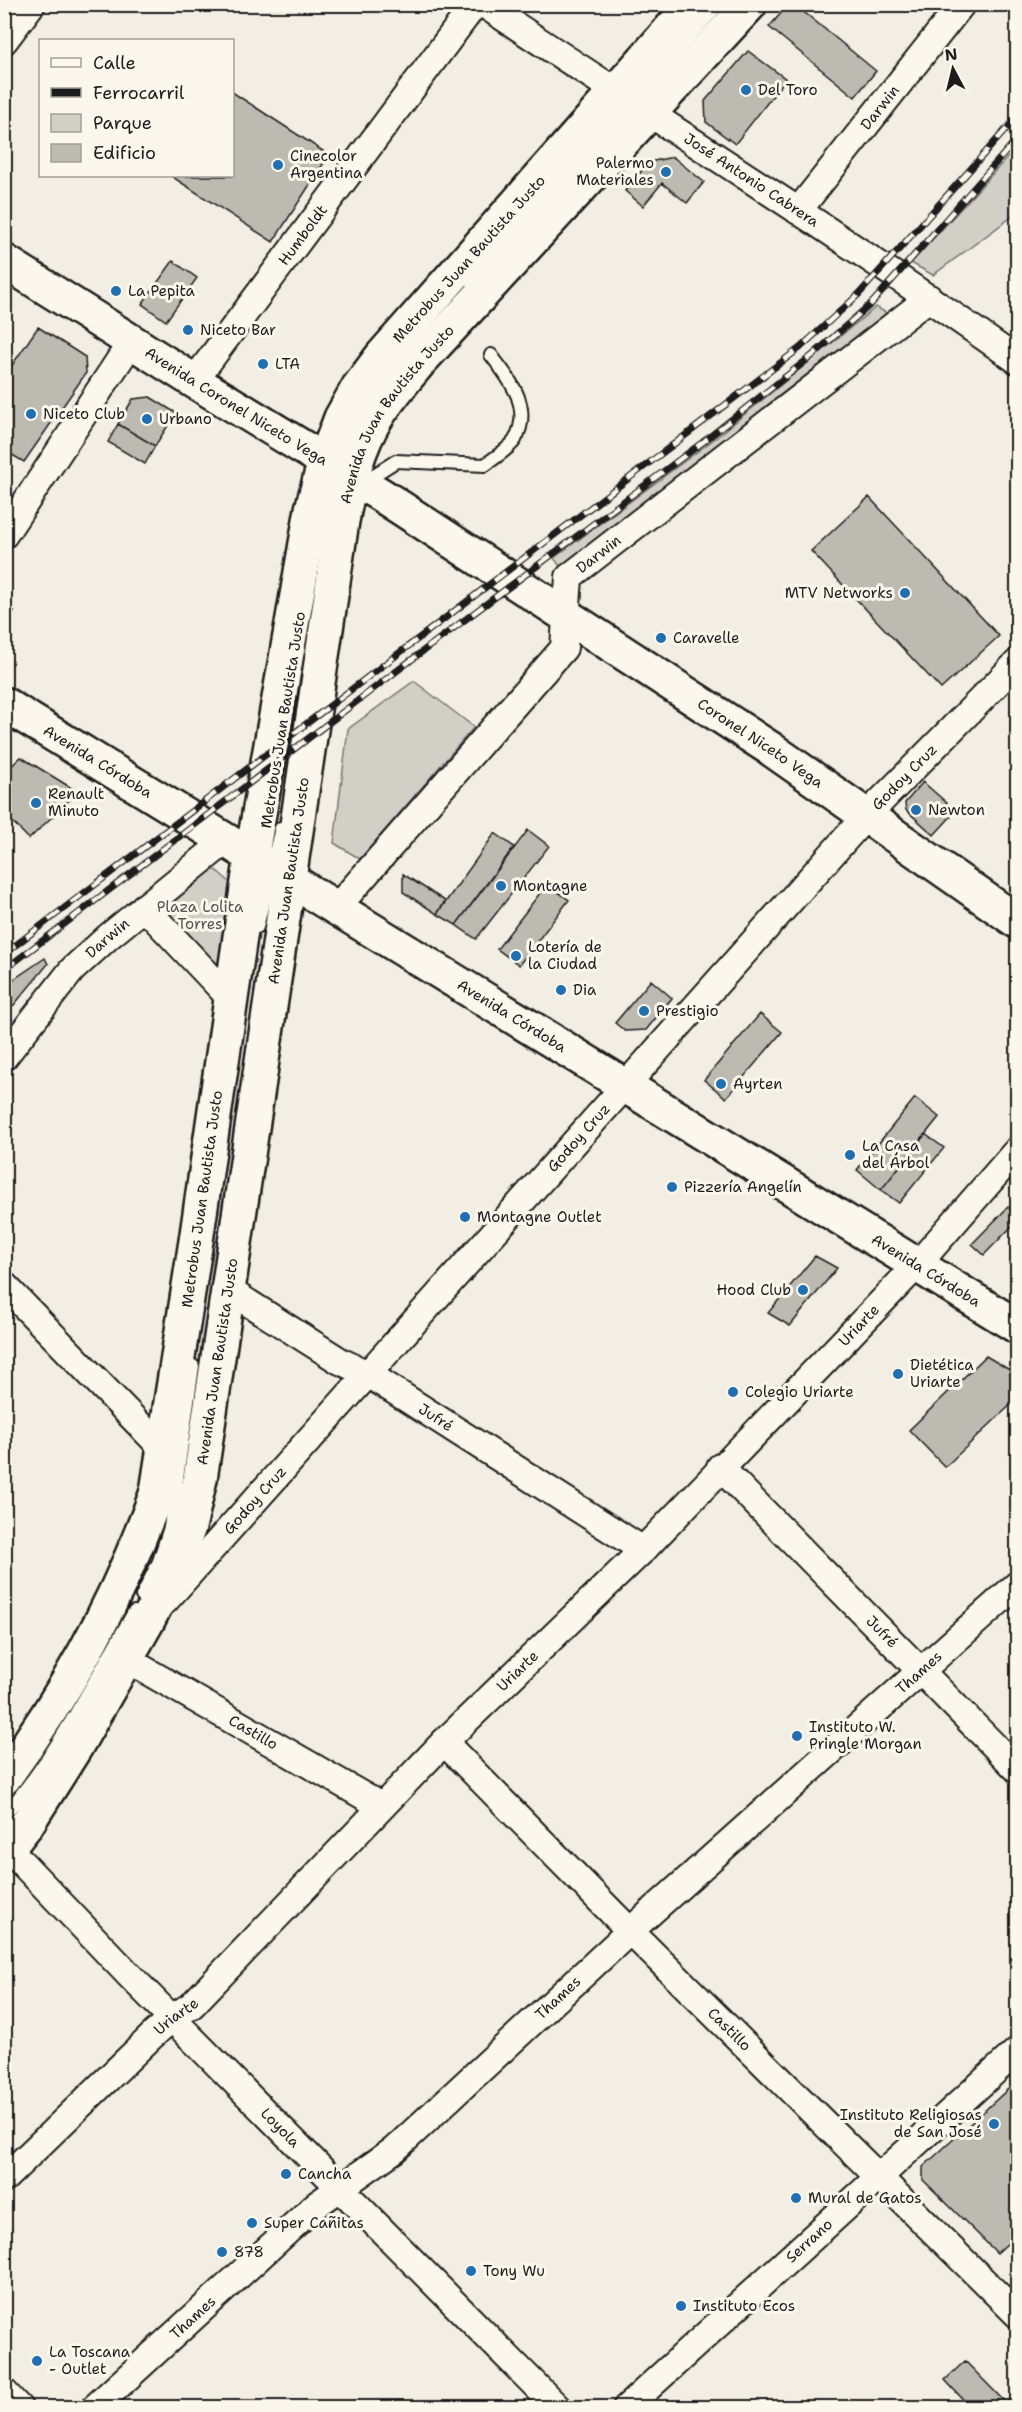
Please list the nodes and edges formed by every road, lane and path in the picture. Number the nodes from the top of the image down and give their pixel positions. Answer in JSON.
{"nodes":[{"id":1,"x":32,"y":4,"type":"edge"},
{"id":2,"x":475,"y":4,"type":"edge"},
{"id":3,"x":483,"y":4,"type":"edge"},
{"id":4,"x":693,"y":4,"type":"edge"},
{"id":5,"x":719,"y":4,"type":"edge"},
{"id":6,"x":750,"y":4,"type":"edge"},
{"id":7,"x":962,"y":4,"type":"edge"},
{"id":8,"x":4,"y":41,"type":"edge"},
{"id":9,"x":632,"y":101,"type":"junction"},
{"id":10,"x":798,"y":211,"type":"junction"},
{"id":11,"x":4,"y":261,"type":"edge"},
{"id":12,"x":464,"y":288,"type":"dead end"},
{"id":13,"x":929,"y":298,"type":"junction"},
{"id":14,"x":132,"y":341,"type":"junction"},
{"id":15,"x":491,"y":355,"type":"dead end"},
{"id":16,"x":1017,"y":361,"type":"edge"},
{"id":17,"x":194,"y":381,"type":"junction"},
{"id":18,"x":344,"y":470,"type":"junction"},
{"id":19,"x":4,"y":535,"type":"edge"},
{"id":20,"x":499,"y":573,"type":"joint"},
{"id":21,"x":566,"y":618,"type":"junction"},
{"id":22,"x":1017,"y":662,"type":"edge"},
{"id":23,"x":4,"y":704,"type":"edge"},
{"id":24,"x":867,"y":816,"type":"junction"},
{"id":25,"x":260,"y":859,"type":"junction"},
{"id":26,"x":337,"y":907,"type":"junction"},
{"id":27,"x":144,"y":908,"type":"junction"},
{"id":28,"x":1017,"y":922,"type":"edge"},
{"id":29,"x":255,"y":944,"type":"dead end"},
{"id":30,"x":232,"y":1000,"type":"junction"},
{"id":31,"x":4,"y":1057,"type":"edge"},
{"id":32,"x":626,"y":1086,"type":"junction"},
{"id":33,"x":1017,"y":1149,"type":"edge"},
{"id":34,"x":917,"y":1265,"type":"junction"},
{"id":35,"x":4,"y":1285,"type":"edge"},
{"id":36,"x":228,"y":1290,"type":"junction"},
{"id":37,"x":1017,"y":1327,"type":"edge"},
{"id":38,"x":195,"y":1352,"type":"dead end"},
{"id":39,"x":368,"y":1374,"type":"junction"},
{"id":40,"x":165,"y":1451,"type":"junction"},
{"id":41,"x":720,"y":1467,"type":"junction"},
{"id":42,"x":643,"y":1550,"type":"junction"},
{"id":43,"x":1017,"y":1584,"type":"edge"},
{"id":44,"x":147,"y":1622,"type":"junction"},
{"id":45,"x":126,"y":1659,"type":"junction"},
{"id":46,"x":919,"y":1671,"type":"junction"},
{"id":47,"x":444,"y":1742,"type":"junction"},
{"id":48,"x":1017,"y":1770,"type":"edge"},
{"id":49,"x":4,"y":1778,"type":"edge"},
{"id":50,"x":381,"y":1806,"type":"junction"},
{"id":51,"x":4,"y":1815,"type":"edge"},
{"id":52,"x":6,"y":1848,"type":"edge"},
{"id":53,"x":630,"y":1931,"type":"junction"},
{"id":54,"x":172,"y":2018,"type":"junction"},
{"id":55,"x":1017,"y":2050,"type":"edge"},
{"id":56,"x":879,"y":2178,"type":"junction"},
{"id":57,"x":4,"y":2179,"type":"edge"},
{"id":58,"x":342,"y":2187,"type":"junction"},
{"id":59,"x":1017,"y":2315,"type":"edge"},
{"id":60,"x":4,"y":2392,"type":"edge"},
{"id":61,"x":19,"y":2408,"type":"edge"},
{"id":62,"x":94,"y":2408,"type":"edge"},
{"id":63,"x":558,"y":2408,"type":"edge"},
{"id":64,"x":626,"y":2408,"type":"edge"}],
"edges":[{"from":1,"to":8,"type":"street"},
{"from":2,"to":17,"type":"street","name":"Humboldt"},
{"from":3,"to":9,"type":"street","name":"José Antonio Cabrera"},
{"from":4,"to":9,"type":"main road","name":"Avenida Juan Bautista Justo"},
{"from":5,"to":9,"type":"lane","name":"Metrobus Juan Bautista Justo"},
{"from":6,"to":9,"type":"main road","name":"Avenida Juan Bautista Justo"},
{"from":7,"to":10,"type":"street","name":"Darwin"},
{"from":9,"to":10,"type":"street","name":"José Antonio Cabrera"},
{"from":9,"to":12,"type":"lane","name":"Metrobus Juan Bautista Justo"},
{"from":9,"to":18,"type":"main road","name":"Avenida Juan Bautista Justo"},
{"from":10,"to":13,"type":"street","name":"José Antonio Cabrera"},
{"from":11,"to":14,"type":"main road","name":"Avenida Coronel Niceto Vega"},
{"from":13,"to":16,"type":"street","name":"José Antonio Cabrera"},
{"from":13,"to":21,"type":"street","name":"Darwin"},
{"from":14,"to":17,"type":"main road","name":"Avenida Coronel Niceto Vega"},
{"from":14,"to":19,"type":"street"},
{"from":15,"to":18,"type":"lane"},
{"from":17,"to":18,"type":"main road","name":"Avenida Coronel Niceto Vega"},
{"from":18,"to":20,"type":"main road","name":"Avenida Coronel Niceto Vega"},
{"from":18,"to":25,"type":"main road","name":"Avenida Juan Bautista Justo"},
{"from":18,"to":25,"type":"lane","name":"Metrobus Juan Bautista Justo"},
{"from":18,"to":25,"type":"main road","name":"Avenida Juan Bautista Justo"},
{"from":20,"to":21,"type":"main road","name":"Coronel Niceto Vega"},
{"from":21,"to":24,"type":"main road","name":"Coronel Niceto Vega"},
{"from":21,"to":26,"type":"street","name":"Darwin"},
{"from":22,"to":24,"type":"street","name":"Godoy Cruz"},
{"from":23,"to":25,"type":"main road","name":"Avenida Córdoba"},
{"from":24,"to":28,"type":"main road","name":"Coronel Niceto Vega"},
{"from":24,"to":32,"type":"street","name":"Godoy Cruz"},
{"from":25,"to":26,"type":"main road","name":"Avenida Córdoba"},
{"from":25,"to":27,"type":"street","name":"Darwin"},
{"from":25,"to":29,"type":"lane","name":"Metrobus Juan Bautista Justo"},
{"from":25,"to":30,"type":"main road","name":"Avenida Juan Bautista Justo"},
{"from":25,"to":36,"type":"main road","name":"Avenida Juan Bautista Justo"},
{"from":26,"to":32,"type":"main road","name":"Avenida Córdoba"},
{"from":27,"to":30,"type":"street"},
{"from":27,"to":31,"type":"street","name":"Darwin"},
{"from":30,"to":40,"type":"main road","name":"Avenida Juan Bautista Justo"},
{"from":32,"to":34,"type":"main road","name":"Avenida Córdoba"},
{"from":32,"to":39,"type":"street","name":"Godoy Cruz"},
{"from":33,"to":34,"type":"street","name":"Uriarte"},
{"from":34,"to":37,"type":"main road","name":"Avenida Córdoba"},
{"from":34,"to":41,"type":"street","name":"Uriarte"},
{"from":35,"to":40,"type":"street"},
{"from":36,"to":39,"type":"street","name":"Jufré"},
{"from":36,"to":44,"type":"main road","name":"Avenida Juan Bautista Justo"},
{"from":38,"to":51,"type":"lane"},
{"from":39,"to":42,"type":"street","name":"Jufré"},
{"from":39,"to":44,"type":"street","name":"Godoy Cruz"},
{"from":40,"to":49,"type":"main road","name":"Avenida Juan Bautista Justo"},
{"from":41,"to":42,"type":"street","name":"Uriarte"},
{"from":41,"to":46,"type":"street","name":"Jufré"},
{"from":42,"to":47,"type":"street","name":"Uriarte"},
{"from":43,"to":46,"type":"street","name":"Thames"},
{"from":44,"to":45,"type":"main road","name":"Avenida Juan Bautista Justo"},
{"from":45,"to":50,"type":"street","name":"Castillo"},
{"from":45,"to":52,"type":"main road","name":"Avenida Juan Bautista Justo"},
{"from":46,"to":48,"type":"street","name":"Jufré"},
{"from":46,"to":53,"type":"street","name":"Thames"},
{"from":47,"to":50,"type":"street","name":"Uriarte"},
{"from":47,"to":53,"type":"street","name":"Castillo"},
{"from":50,"to":54,"type":"street","name":"Uriarte"},
{"from":52,"to":54,"type":"street","name":"Loyola"},
{"from":53,"to":56,"type":"street","name":"Castillo"},
{"from":53,"to":58,"type":"street","name":"Thames"},
{"from":54,"to":57,"type":"street","name":"Uriarte"},
{"from":54,"to":58,"type":"street","name":"Loyola"},
{"from":55,"to":56,"type":"street","name":"Serrano"},
{"from":56,"to":59,"type":"street","name":"Castillo"},
{"from":56,"to":64,"type":"street","name":"Serrano"},
{"from":58,"to":62,"type":"street","name":"Thames"},
{"from":58,"to":63,"type":"street","name":"Loyola"},
{"from":60,"to":61,"type":"street"}]}
